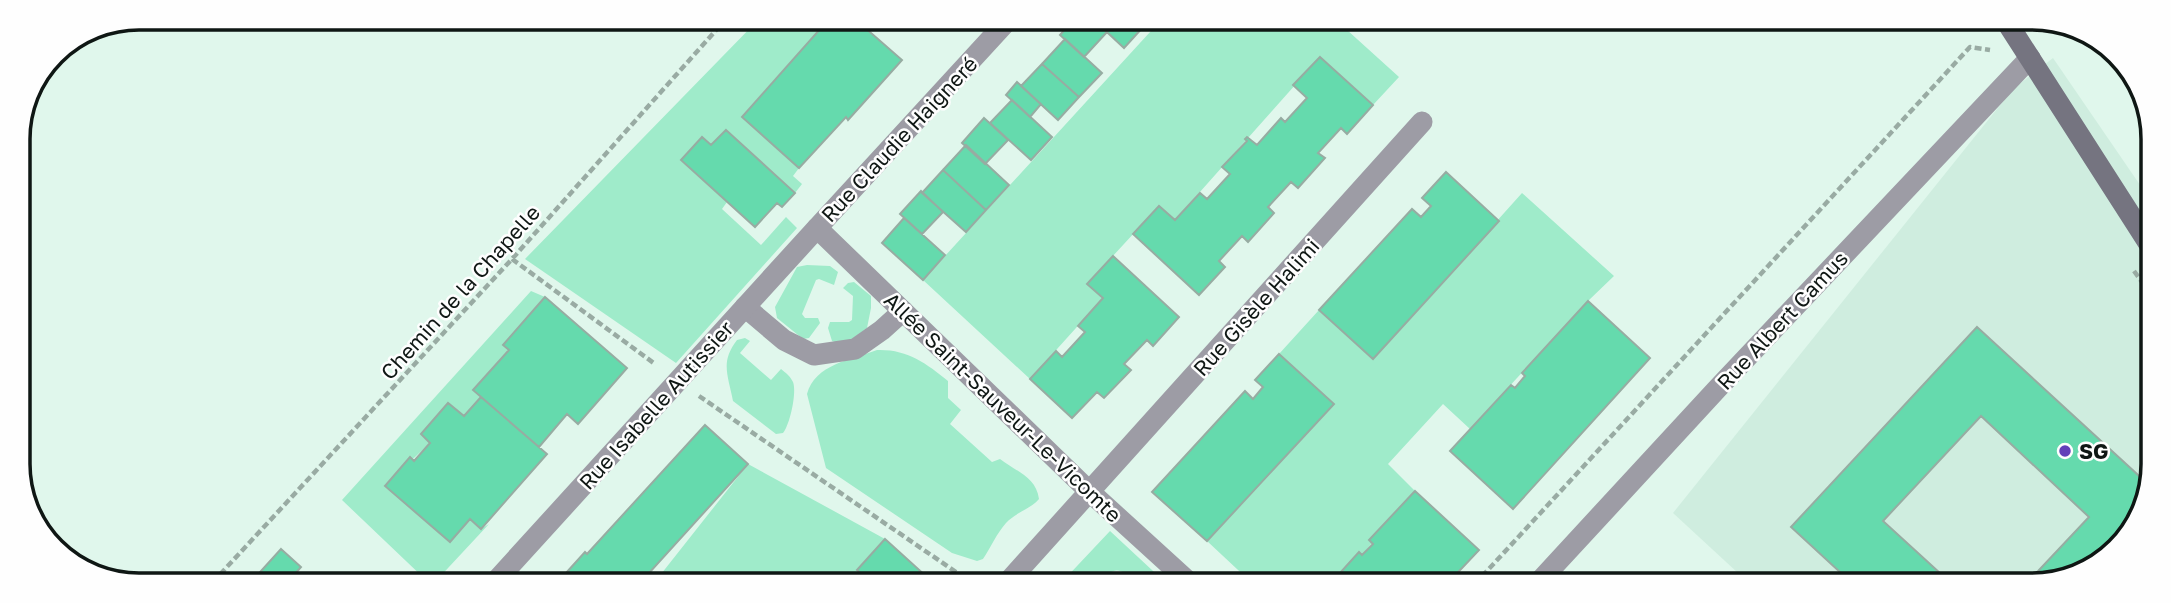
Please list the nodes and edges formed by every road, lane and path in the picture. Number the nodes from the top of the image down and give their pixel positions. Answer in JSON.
{"nodes":[{"id":1,"x":716,"y":30,"type":"edge"},
{"id":2,"x":999,"y":30,"type":"edge"},
{"id":3,"x":2012,"y":30,"type":"edge"},
{"id":4,"x":2030,"y":58,"type":"junction"},
{"id":5,"x":1422,"y":122,"type":"dead end"},
{"id":6,"x":817,"y":228,"type":"junction"},
{"id":7,"x":2141,"y":231,"type":"edge"},
{"id":8,"x":512,"y":259,"type":"junction"},
{"id":9,"x":745,"y":307,"type":"junction"},
{"id":10,"x":903,"y":311,"type":"junction"},
{"id":11,"x":678,"y":381,"type":"junction"},
{"id":12,"x":1090,"y":492,"type":"junction"},
{"id":13,"x":221,"y":573,"type":"edge"},
{"id":14,"x":503,"y":573,"type":"edge"},
{"id":15,"x":957,"y":573,"type":"edge"},
{"id":16,"x":1016,"y":573,"type":"edge"},
{"id":17,"x":1179,"y":573,"type":"edge"},
{"id":18,"x":1485,"y":573,"type":"edge"},
{"id":19,"x":1547,"y":573,"type":"edge"}],
"edges":[{"from":1,"to":8,"type":"path","name":"Chemin de la Chapelle"},
{"from":2,"to":6,"type":"street","name":"Rue Claudie Haigneré"},
{"from":3,"to":4,"type":"main road"},
{"from":4,"to":7,"type":"main road"},
{"from":4,"to":18,"type":"path"},
{"from":4,"to":19,"type":"street","name":"Rue Albert Camus"},
{"from":5,"to":12,"type":"street","name":"Rue Gisèle Halimi"},
{"from":6,"to":9,"type":"street","name":"Rue Isabelle Autissier"},
{"from":6,"to":10,"type":"street","name":"Allée Saint-Sauveur-Le-Vicomte"},
{"from":8,"to":11,"type":"path"},
{"from":8,"to":13,"type":"path","name":"Chemin de la Chapelle"},
{"from":9,"to":10,"type":"street"},
{"from":9,"to":11,"type":"street","name":"Rue Isabelle Autissier"},
{"from":10,"to":12,"type":"street","name":"Allée Saint-Sauveur-Le-Vicomte"},
{"from":11,"to":14,"type":"street","name":"Rue Isabelle Autissier"},
{"from":11,"to":15,"type":"path"},
{"from":12,"to":16,"type":"street","name":"Rue Gisèle Halimi"},
{"from":12,"to":17,"type":"street","name":"Allée Saint-Sauveur-Le-Vicomte"}]}
